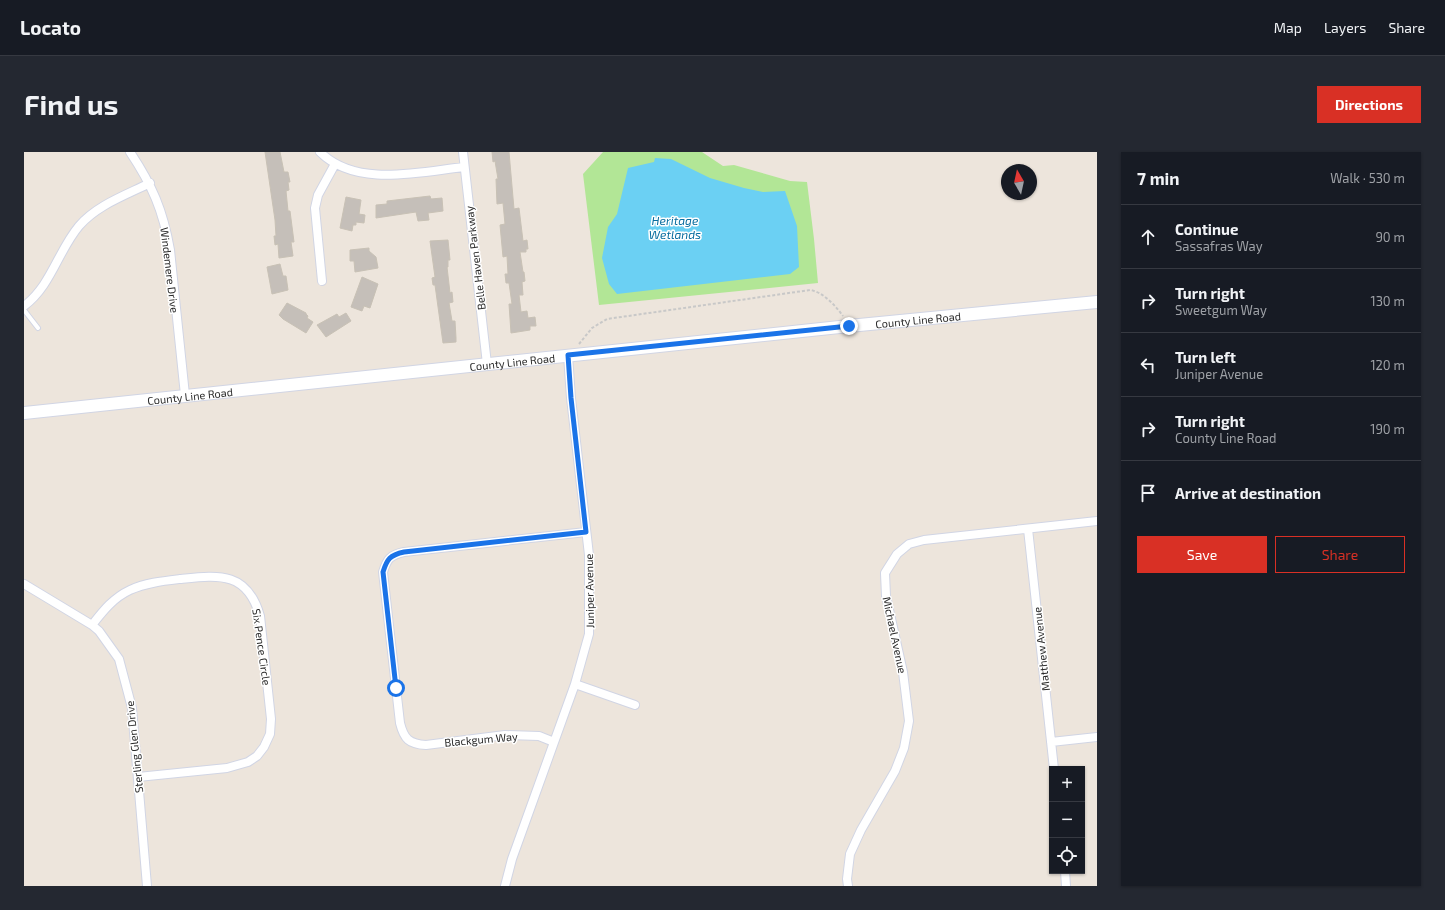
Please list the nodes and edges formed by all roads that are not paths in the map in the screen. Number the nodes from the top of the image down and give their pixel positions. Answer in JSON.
{"nodes":[{"id":1,"x":130,"y":152,"type":"edge"},
{"id":2,"x":320,"y":152,"type":"edge"},
{"id":3,"x":463,"y":152,"type":"edge"},
{"id":4,"x":335,"y":164,"type":"junction"},
{"id":5,"x":464,"y":167,"type":"junction"},
{"id":6,"x":150,"y":183,"type":"junction"},
{"id":7,"x":322,"y":281,"type":"dead end"},
{"id":8,"x":1097,"y":302,"type":"edge"},
{"id":9,"x":24,"y":306,"type":"edge"},
{"id":10,"x":24,"y":310,"type":"edge"},
{"id":11,"x":38,"y":328,"type":"dead end"},
{"id":12,"x":568,"y":355,"type":"junction"},
{"id":13,"x":487,"y":364,"type":"junction"},
{"id":14,"x":185,"y":395,"type":"junction"},
{"id":15,"x":24,"y":413,"type":"edge"},
{"id":16,"x":1097,"y":521,"type":"edge"},
{"id":17,"x":1028,"y":529,"type":"junction"},
{"id":18,"x":586,"y":532,"type":"junction"},
{"id":19,"x":24,"y":584,"type":"edge"},
{"id":20,"x":92,"y":625,"type":"junction"},
{"id":21,"x":576,"y":684,"type":"junction"},
{"id":22,"x":636,"y":705,"type":"dead end"},
{"id":23,"x":1097,"y":737,"type":"edge"},
{"id":24,"x":554,"y":742,"type":"junction"},
{"id":25,"x":1051,"y":742,"type":"junction"},
{"id":26,"x":1054,"y":766,"type":"edge"},
{"id":27,"x":138,"y":777,"type":"junction"},
{"id":28,"x":1065,"y":874,"type":"edge"},
{"id":29,"x":147,"y":886,"type":"edge"},
{"id":30,"x":505,"y":886,"type":"edge"},
{"id":31,"x":848,"y":886,"type":"edge"},
{"id":32,"x":1066,"y":886,"type":"edge"}],
"edges":[{"from":1,"to":6,"type":"street","name":"Windemere Drive"},
{"from":2,"to":4,"type":"street"},
{"from":3,"to":5,"type":"street","name":"Belle Haven Parkway"},
{"from":4,"to":5,"type":"street"},
{"from":4,"to":7,"type":"street"},
{"from":5,"to":13,"type":"street","name":"Belle Haven Parkway"},
{"from":6,"to":9,"type":"street"},
{"from":6,"to":14,"type":"street","name":"Windemere Drive"},
{"from":8,"to":12,"type":"main road","name":"County Line Road"},
{"from":10,"to":11,"type":"lane"},
{"from":12,"to":13,"type":"main road","name":"County Line Road"},
{"from":12,"to":18,"type":"street","name":"Juniper Avenue"},
{"from":13,"to":14,"type":"main road","name":"County Line Road"},
{"from":14,"to":15,"type":"main road","name":"County Line Road"},
{"from":16,"to":17,"type":"street","name":"Michael Avenue"},
{"from":17,"to":25,"type":"street","name":"Matthew Avenue"},
{"from":17,"to":31,"type":"street","name":"Michael Avenue"},
{"from":18,"to":21,"type":"street","name":"Juniper Avenue"},
{"from":18,"to":24,"type":"street","name":"Blackgum Way"},
{"from":19,"to":20,"type":"street","name":"Sterling Glen Drive"},
{"from":20,"to":27,"type":"street","name":"Sterling Glen Drive"},
{"from":20,"to":27,"type":"street","name":"Six Pence Circle"},
{"from":21,"to":22,"type":"street"},
{"from":21,"to":24,"type":"street","name":"Juniper Avenue"},
{"from":23,"to":25,"type":"street"},
{"from":24,"to":30,"type":"street","name":"Juniper Avenue"},
{"from":25,"to":26,"type":"street","name":"Matthew Avenue"},
{"from":27,"to":29,"type":"street","name":"Sterling Glen Drive"},
{"from":28,"to":32,"type":"street"}]}
